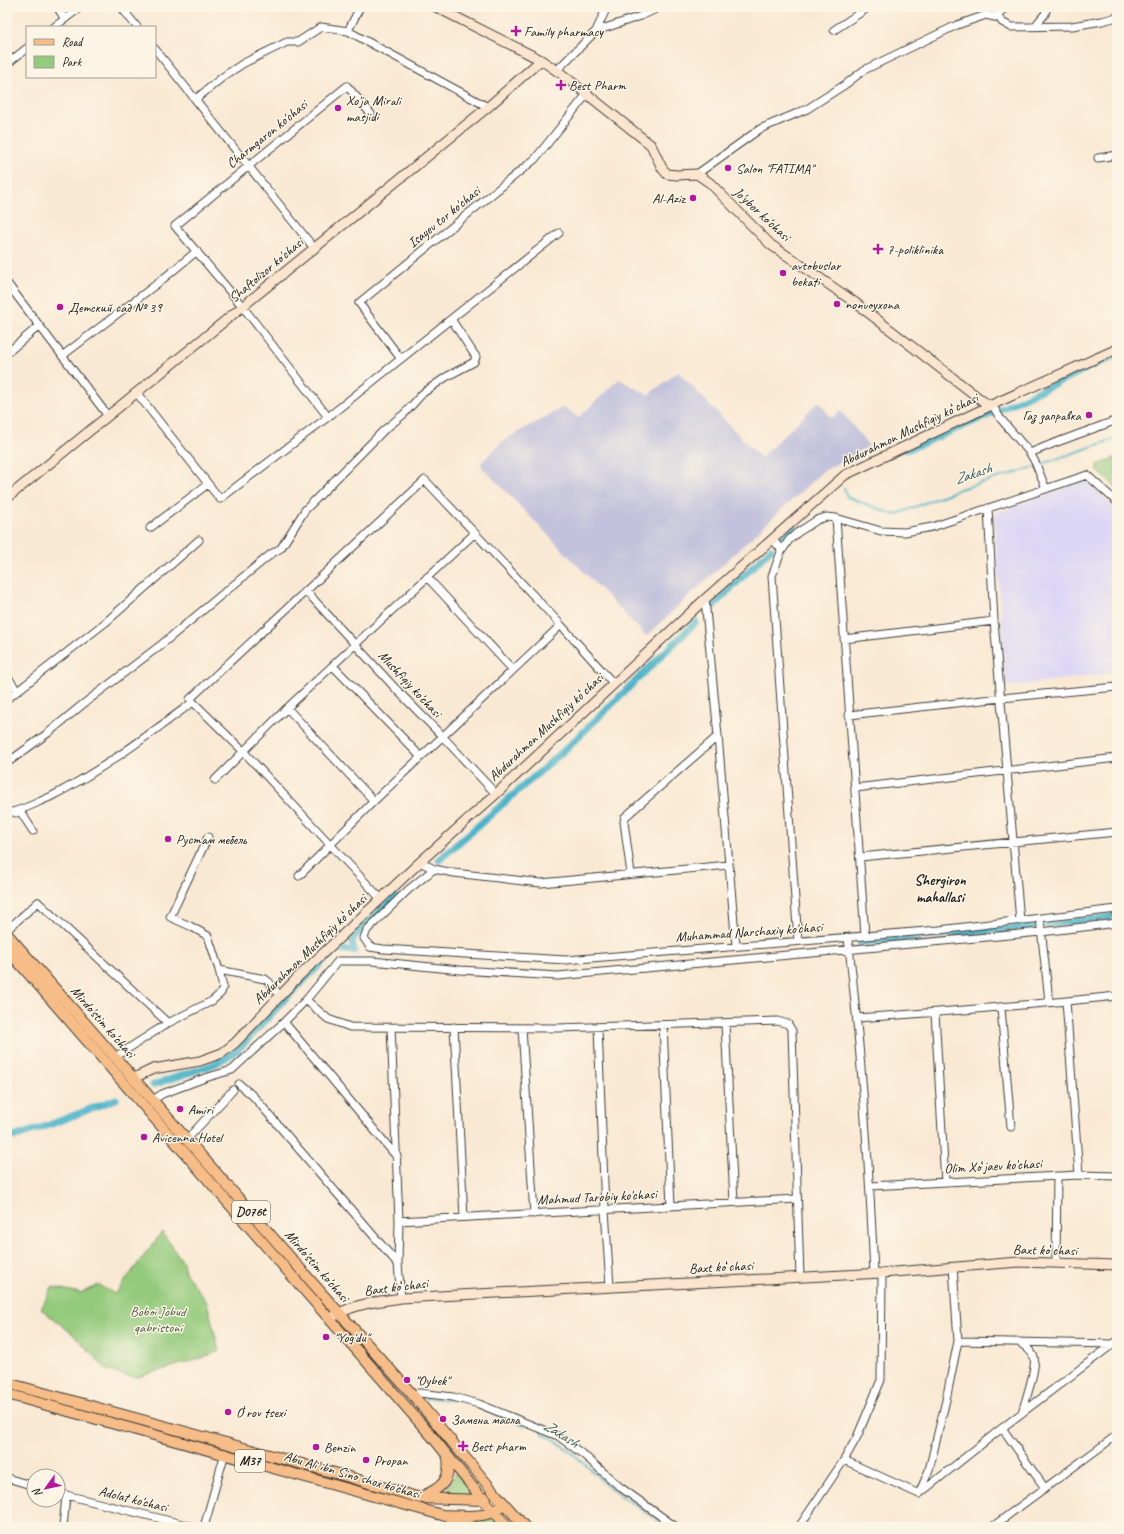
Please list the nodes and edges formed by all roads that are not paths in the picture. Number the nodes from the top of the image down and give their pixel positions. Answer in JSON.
{"nodes":[{"id":1,"x":57,"y":7,"type":"edge"},
{"id":2,"x":81,"y":7,"type":"edge"},
{"id":3,"x":121,"y":7,"type":"edge"},
{"id":4,"x":360,"y":7,"type":"edge"},
{"id":5,"x":436,"y":7,"type":"edge"},
{"id":6,"x":607,"y":7,"type":"edge"},
{"id":7,"x":660,"y":7,"type":"edge"},
{"id":8,"x":869,"y":7,"type":"edge"},
{"id":9,"x":1007,"y":7,"type":"edge"},
{"id":10,"x":1047,"y":7,"type":"edge"},
{"id":11,"x":995,"y":16,"type":"junction"},
{"id":12,"x":1117,"y":17,"type":"edge"},
{"id":13,"x":65,"y":19,"type":"junction"},
{"id":14,"x":55,"y":26,"type":"edge"},
{"id":15,"x":136,"y":26,"type":"edge"},
{"id":16,"x":1035,"y":26,"type":"junction"},
{"id":17,"x":834,"y":30,"type":"dead end"},
{"id":18,"x":348,"y":31,"type":"junction"},
{"id":19,"x":596,"y":31,"type":"junction"},
{"id":20,"x":26,"y":49,"type":"edge"},
{"id":21,"x":156,"y":50,"type":"edge"},
{"id":22,"x":541,"y":60,"type":"junction"},
{"id":23,"x":7,"y":64,"type":"edge"},
{"id":24,"x":556,"y":71,"type":"junction"},
{"id":25,"x":587,"y":94,"type":"junction"},
{"id":26,"x":196,"y":99,"type":"junction"},
{"id":27,"x":488,"y":107,"type":"junction"},
{"id":28,"x":371,"y":114,"type":"dead end"},
{"id":29,"x":1117,"y":154,"type":"edge"},
{"id":30,"x":1098,"y":158,"type":"dead end"},
{"id":31,"x":248,"y":167,"type":"junction"},
{"id":32,"x":697,"y":174,"type":"junction"},
{"id":33,"x":559,"y":233,"type":"dead end"},
{"id":34,"x":314,"y":248,"type":"junction"},
{"id":35,"x":197,"y":251,"type":"junction"},
{"id":36,"x":7,"y":283,"type":"edge"},
{"id":37,"x":243,"y":307,"type":"junction"},
{"id":38,"x":451,"y":319,"type":"junction"},
{"id":39,"x":39,"y":326,"type":"junction"},
{"id":40,"x":1117,"y":348,"type":"edge"},
{"id":41,"x":7,"y":353,"type":"edge"},
{"id":42,"x":62,"y":356,"type":"junction"},
{"id":43,"x":401,"y":359,"type":"junction"},
{"id":44,"x":136,"y":392,"type":"junction"},
{"id":45,"x":993,"y":407,"type":"junction"},
{"id":46,"x":108,"y":416,"type":"junction"},
{"id":47,"x":328,"y":417,"type":"junction"},
{"id":48,"x":1117,"y":420,"type":"edge"},
{"id":49,"x":1030,"y":453,"type":"junction"},
{"id":50,"x":208,"y":484,"type":"junction"},
{"id":51,"x":1046,"y":489,"type":"junction"},
{"id":52,"x":7,"y":498,"type":"edge"},
{"id":53,"x":1117,"y":502,"type":"edge"},
{"id":54,"x":988,"y":508,"type":"junction"},
{"id":55,"x":836,"y":518,"type":"junction"},
{"id":56,"x":150,"y":528,"type":"dead end"},
{"id":57,"x":475,"y":533,"type":"junction"},
{"id":58,"x":772,"y":539,"type":"junction"},
{"id":59,"x":199,"y":540,"type":"dead end"},
{"id":60,"x":782,"y":552,"type":"junction"},
{"id":61,"x":427,"y":577,"type":"junction"},
{"id":62,"x":306,"y":591,"type":"junction"},
{"id":63,"x":705,"y":599,"type":"junction"},
{"id":64,"x":994,"y":621,"type":"junction"},
{"id":65,"x":561,"y":625,"type":"junction"},
{"id":66,"x":844,"y":639,"type":"junction"},
{"id":67,"x":356,"y":644,"type":"junction"},
{"id":68,"x":333,"y":666,"type":"junction"},
{"id":69,"x":513,"y":670,"type":"junction"},
{"id":70,"x":7,"y":676,"type":"edge"},
{"id":71,"x":613,"y":683,"type":"junction"},
{"id":72,"x":14,"y":686,"type":"dead end"},
{"id":73,"x":1117,"y":687,"type":"edge"},
{"id":74,"x":1001,"y":698,"type":"junction"},
{"id":75,"x":7,"y":700,"type":"edge"},
{"id":76,"x":193,"y":702,"type":"junction"},
{"id":77,"x":287,"y":708,"type":"junction"},
{"id":78,"x":849,"y":715,"type":"junction"},
{"id":79,"x":443,"y":736,"type":"junction"},
{"id":80,"x":718,"y":736,"type":"junction"},
{"id":81,"x":243,"y":751,"type":"junction"},
{"id":82,"x":421,"y":757,"type":"junction"},
{"id":83,"x":1117,"y":758,"type":"edge"},
{"id":84,"x":7,"y":763,"type":"edge"},
{"id":85,"x":1007,"y":770,"type":"junction"},
{"id":86,"x":215,"y":780,"type":"dead end"},
{"id":87,"x":855,"y":788,"type":"junction"},
{"id":88,"x":496,"y":794,"type":"junction"},
{"id":89,"x":374,"y":801,"type":"junction"},
{"id":90,"x":20,"y":811,"type":"junction"},
{"id":91,"x":7,"y":813,"type":"edge"},
{"id":92,"x":7,"y":818,"type":"edge"},
{"id":93,"x":33,"y":831,"type":"dead end"},
{"id":94,"x":1117,"y":832,"type":"edge"},
{"id":95,"x":208,"y":837,"type":"dead end"},
{"id":96,"x":1013,"y":842,"type":"junction"},
{"id":97,"x":330,"y":844,"type":"junction"},
{"id":98,"x":860,"y":857,"type":"junction"},
{"id":99,"x":420,"y":862,"type":"junction"},
{"id":100,"x":729,"y":865,"type":"junction"},
{"id":101,"x":434,"y":869,"type":"junction"},
{"id":102,"x":631,"y":874,"type":"junction"},
{"id":103,"x":299,"y":876,"type":"dead end"},
{"id":104,"x":381,"y":899,"type":"junction"},
{"id":105,"x":1117,"y":909,"type":"edge"},
{"id":106,"x":1040,"y":919,"type":"junction"},
{"id":107,"x":1020,"y":921,"type":"junction"},
{"id":108,"x":1117,"y":923,"type":"edge"},
{"id":109,"x":7,"y":930,"type":"edge"},
{"id":110,"x":1041,"y":932,"type":"junction"},
{"id":111,"x":7,"y":934,"type":"edge"},
{"id":112,"x":865,"y":936,"type":"junction"},
{"id":113,"x":848,"y":938,"type":"junction"},
{"id":114,"x":798,"y":941,"type":"junction"},
{"id":115,"x":736,"y":946,"type":"junction"},
{"id":116,"x":7,"y":949,"type":"edge"},
{"id":117,"x":849,"y":950,"type":"junction"},
{"id":118,"x":219,"y":970,"type":"junction"},
{"id":119,"x":280,"y":996,"type":"junction"},
{"id":120,"x":1117,"y":996,"type":"edge"},
{"id":121,"x":306,"y":1000,"type":"junction"},
{"id":122,"x":1049,"y":1001,"type":"junction"},
{"id":123,"x":1066,"y":1001,"type":"junction"},
{"id":124,"x":1001,"y":1008,"type":"junction"},
{"id":125,"x":935,"y":1012,"type":"junction"},
{"id":126,"x":857,"y":1018,"type":"junction"},
{"id":127,"x":284,"y":1022,"type":"junction"},
{"id":128,"x":168,"y":1023,"type":"junction"},
{"id":129,"x":725,"y":1023,"type":"junction"},
{"id":130,"x":663,"y":1025,"type":"junction"},
{"id":131,"x":392,"y":1027,"type":"junction"},
{"id":132,"x":598,"y":1027,"type":"junction"},
{"id":133,"x":454,"y":1028,"type":"junction"},
{"id":134,"x":522,"y":1028,"type":"junction"},
{"id":135,"x":115,"y":1057,"type":"junction"},
{"id":136,"x":134,"y":1078,"type":"junction"},
{"id":137,"x":239,"y":1084,"type":"dead end"},
{"id":138,"x":233,"y":1090,"type":"dead end"},
{"id":139,"x":153,"y":1100,"type":"junction"},
{"id":140,"x":1011,"y":1127,"type":"dead end"},
{"id":141,"x":187,"y":1139,"type":"junction"},
{"id":142,"x":396,"y":1157,"type":"junction"},
{"id":143,"x":1080,"y":1175,"type":"junction"},
{"id":144,"x":1057,"y":1176,"type":"junction"},
{"id":145,"x":1117,"y":1176,"type":"edge"},
{"id":146,"x":945,"y":1182,"type":"junction"},
{"id":147,"x":870,"y":1186,"type":"junction"},
{"id":148,"x":797,"y":1199,"type":"junction"},
{"id":149,"x":734,"y":1202,"type":"junction"},
{"id":150,"x":671,"y":1206,"type":"junction"},
{"id":151,"x":605,"y":1210,"type":"junction"},
{"id":152,"x":534,"y":1214,"type":"junction"},
{"id":153,"x":464,"y":1217,"type":"junction"},
{"id":154,"x":399,"y":1221,"type":"junction"},
{"id":155,"x":1056,"y":1263,"type":"junction"},
{"id":156,"x":398,"y":1264,"type":"junction"},
{"id":157,"x":1117,"y":1266,"type":"edge"},
{"id":158,"x":953,"y":1267,"type":"junction"},
{"id":159,"x":878,"y":1273,"type":"junction"},
{"id":160,"x":800,"y":1277,"type":"junction"},
{"id":161,"x":610,"y":1287,"type":"junction"},
{"id":162,"x":401,"y":1298,"type":"junction"},
{"id":163,"x":339,"y":1312,"type":"junction"},
{"id":164,"x":330,"y":1319,"type":"junction"},
{"id":165,"x":958,"y":1341,"type":"junction"},
{"id":166,"x":1018,"y":1342,"type":"junction"},
{"id":167,"x":1115,"y":1342,"type":"edge"},
{"id":168,"x":7,"y":1384,"type":"edge"},
{"id":169,"x":7,"y":1394,"type":"edge"},
{"id":170,"x":412,"y":1394,"type":"junction"},
{"id":171,"x":1022,"y":1413,"type":"junction"},
{"id":172,"x":1002,"y":1428,"type":"junction"},
{"id":173,"x":1117,"y":1436,"type":"edge"},
{"id":174,"x":225,"y":1453,"type":"junction"},
{"id":175,"x":448,"y":1457,"type":"junction"},
{"id":176,"x":844,"y":1460,"type":"junction"},
{"id":177,"x":7,"y":1478,"type":"edge"},
{"id":178,"x":26,"y":1484,"type":"edge"},
{"id":179,"x":1045,"y":1488,"type":"junction"},
{"id":180,"x":493,"y":1492,"type":"junction"},
{"id":181,"x":919,"y":1494,"type":"junction"},
{"id":182,"x":66,"y":1496,"type":"edge"},
{"id":183,"x":420,"y":1498,"type":"junction"},
{"id":184,"x":483,"y":1500,"type":"junction"},
{"id":185,"x":504,"y":1504,"type":"junction"},
{"id":186,"x":65,"y":1508,"type":"edge"},
{"id":187,"x":494,"y":1512,"type":"junction"},
{"id":188,"x":442,"y":1515,"type":"junction"},
{"id":189,"x":63,"y":1527,"type":"edge"},
{"id":190,"x":194,"y":1527,"type":"edge"},
{"id":191,"x":204,"y":1527,"type":"edge"},
{"id":192,"x":474,"y":1527,"type":"edge"},
{"id":193,"x":508,"y":1527,"type":"edge"},
{"id":194,"x":525,"y":1527,"type":"edge"},
{"id":195,"x":676,"y":1527,"type":"edge"},
{"id":196,"x":799,"y":1527,"type":"edge"},
{"id":197,"x":992,"y":1527,"type":"edge"}],
"edges":[{"from":1,"to":13,"type":"street"},
{"from":2,"to":13,"type":"street"},
{"from":3,"to":15,"type":"street"},
{"from":4,"to":18,"type":"street"},
{"from":5,"to":22,"type":"street"},
{"from":6,"to":19,"type":"street"},
{"from":7,"to":19,"type":"street"},
{"from":8,"to":17,"type":"street"},
{"from":9,"to":11,"type":"street"},
{"from":10,"to":16,"type":"street"},
{"from":11,"to":16,"type":"street"},
{"from":11,"to":32,"type":"street"},
{"from":12,"to":16,"type":"street"},
{"from":13,"to":14,"type":"street"},
{"from":18,"to":26,"type":"street"},
{"from":18,"to":27,"type":"street"},
{"from":19,"to":24,"type":"street"},
{"from":20,"to":23,"type":"street"},
{"from":21,"to":26,"type":"street"},
{"from":22,"to":24,"type":"street"},
{"from":22,"to":27,"type":"street","name":"Shaftolizor ko'chasi"},
{"from":24,"to":25,"type":"street"},
{"from":25,"to":32,"type":"street"},
{"from":25,"to":43,"type":"street","name":"Isayev tor ko'chasi"},
{"from":26,"to":31,"type":"street"},
{"from":27,"to":34,"type":"street","name":"Shaftolizor ko'chasi"},
{"from":28,"to":31,"type":"street","name":"Charmgaron ko'chasi"},
{"from":29,"to":30,"type":"street"},
{"from":31,"to":34,"type":"street"},
{"from":31,"to":35,"type":"street","name":"Charmgaron ko'chasi"},
{"from":32,"to":45,"type":"street","name":"Jo'ybor ko'chasi"},
{"from":33,"to":38,"type":"street"},
{"from":34,"to":37,"type":"street","name":"Shaftolizor ko'chasi"},
{"from":35,"to":37,"type":"street"},
{"from":35,"to":42,"type":"street"},
{"from":36,"to":39,"type":"street"},
{"from":37,"to":44,"type":"street","name":"Shaftolizor ko'chasi"},
{"from":37,"to":47,"type":"street"},
{"from":38,"to":43,"type":"street"},
{"from":38,"to":84,"type":"street"},
{"from":39,"to":41,"type":"street"},
{"from":39,"to":42,"type":"street"},
{"from":40,"to":45,"type":"street","name":"Abdurahmon Mushfiqiy koʻchasi"},
{"from":42,"to":46,"type":"street"},
{"from":43,"to":47,"type":"street"},
{"from":44,"to":46,"type":"street","name":"Shaftolizor ko'chasi"},
{"from":44,"to":50,"type":"street"},
{"from":45,"to":49,"type":"street"},
{"from":45,"to":58,"type":"street","name":"Abdurahmon Mushfiqiy koʻchasi"},
{"from":46,"to":52,"type":"street","name":"Shaftolizor ko'chasi"},
{"from":47,"to":50,"type":"street"},
{"from":48,"to":49,"type":"street"},
{"from":49,"to":51,"type":"street"},
{"from":50,"to":56,"type":"street"},
{"from":51,"to":53,"type":"street"},
{"from":51,"to":54,"type":"street"},
{"from":54,"to":55,"type":"street"},
{"from":54,"to":64,"type":"street"},
{"from":55,"to":60,"type":"street"},
{"from":55,"to":66,"type":"street"},
{"from":57,"to":61,"type":"street"},
{"from":57,"to":62,"type":"street"},
{"from":57,"to":65,"type":"street"},
{"from":58,"to":60,"type":"street"},
{"from":58,"to":63,"type":"street","name":"Abdurahmon Mushfiqiy koʻchasi"},
{"from":59,"to":75,"type":"street"},
{"from":60,"to":114,"type":"street"},
{"from":61,"to":67,"type":"street"},
{"from":61,"to":69,"type":"street"},
{"from":62,"to":67,"type":"street","name":"Mushfiqiy ko'chasi"},
{"from":62,"to":76,"type":"street"},
{"from":63,"to":71,"type":"street","name":"Abdurahmon Mushfiqiy koʻchasi"},
{"from":63,"to":80,"type":"street"},
{"from":64,"to":66,"type":"street"},
{"from":64,"to":74,"type":"street"},
{"from":65,"to":69,"type":"street"},
{"from":65,"to":71,"type":"street"},
{"from":66,"to":78,"type":"street"},
{"from":67,"to":68,"type":"street"},
{"from":67,"to":79,"type":"street","name":"Mushfiqiy ko'chasi"},
{"from":68,"to":77,"type":"street"},
{"from":68,"to":82,"type":"street"},
{"from":69,"to":79,"type":"street"},
{"from":70,"to":72,"type":"street"},
{"from":71,"to":88,"type":"street","name":"Abdurahmon Mushfiqiy koʻchasi"},
{"from":73,"to":74,"type":"street"},
{"from":74,"to":78,"type":"street"},
{"from":74,"to":85,"type":"street"},
{"from":76,"to":81,"type":"street"},
{"from":76,"to":90,"type":"street"},
{"from":77,"to":81,"type":"street"},
{"from":77,"to":89,"type":"street"},
{"from":78,"to":87,"type":"street"},
{"from":79,"to":82,"type":"street"},
{"from":79,"to":88,"type":"street","name":"Mushfiqiy ko'chasi"},
{"from":80,"to":100,"type":"street"},
{"from":80,"to":102,"type":"street"},
{"from":81,"to":86,"type":"street"},
{"from":81,"to":97,"type":"street"},
{"from":82,"to":89,"type":"street"},
{"from":83,"to":85,"type":"street"},
{"from":85,"to":87,"type":"street"},
{"from":85,"to":96,"type":"street"},
{"from":87,"to":98,"type":"street"},
{"from":88,"to":99,"type":"street","name":"Abdurahmon Mushfiqiy koʻchasi"},
{"from":89,"to":97,"type":"street"},
{"from":90,"to":91,"type":"street"},
{"from":90,"to":92,"type":"street"},
{"from":90,"to":93,"type":"street"},
{"from":94,"to":96,"type":"street"},
{"from":95,"to":118,"type":"street"},
{"from":96,"to":98,"type":"street"},
{"from":96,"to":107,"type":"street"},
{"from":97,"to":103,"type":"street"},
{"from":97,"to":104,"type":"street"},
{"from":98,"to":112,"type":"street"},
{"from":99,"to":101,"type":"street"},
{"from":99,"to":104,"type":"street","name":"Abdurahmon Mushfiqiy koʻchasi"},
{"from":100,"to":102,"type":"street"},
{"from":100,"to":115,"type":"street"},
{"from":101,"to":102,"type":"street"},
{"from":101,"to":115,"type":"street","name":"Muhammad Narshaxiy ko'chasi"},
{"from":104,"to":119,"type":"street","name":"Abdurahmon Mushfiqiy koʻchasi"},
{"from":105,"to":106,"type":"street","name":"Muhammad Narshaxiy ko'chasi"},
{"from":106,"to":107,"type":"street","name":"Muhammad Narshaxiy ko'chasi"},
{"from":106,"to":110,"type":"street"},
{"from":107,"to":112,"type":"street","name":"Muhammad Narshaxiy ko'chasi"},
{"from":108,"to":110,"type":"street"},
{"from":109,"to":128,"type":"street"},
{"from":110,"to":117,"type":"street"},
{"from":110,"to":122,"type":"street"},
{"from":111,"to":135,"type":"main road","name":"Mirdo'stim ko'chasi","number":"D076t"},
{"from":112,"to":113,"type":"street","name":"Muhammad Narshaxiy ko'chasi"},
{"from":113,"to":114,"type":"street","name":"Muhammad Narshaxiy ko'chasi"},
{"from":113,"to":117,"type":"street"},
{"from":114,"to":115,"type":"street","name":"Muhammad Narshaxiy ko'chasi"},
{"from":116,"to":164,"type":"main road","name":"Mirdo'stim ko'chasi","number":"D076t"},
{"from":117,"to":121,"type":"street"},
{"from":117,"to":126,"type":"street"},
{"from":118,"to":119,"type":"street"},
{"from":118,"to":128,"type":"street"},
{"from":119,"to":136,"type":"street","name":"Abdurahmon Mushfiqiy koʻchasi"},
{"from":120,"to":123,"type":"street"},
{"from":121,"to":127,"type":"street"},
{"from":121,"to":131,"type":"street"},
{"from":122,"to":123,"type":"street"},
{"from":122,"to":124,"type":"street"},
{"from":123,"to":143,"type":"street"},
{"from":124,"to":125,"type":"street"},
{"from":124,"to":140,"type":"street"},
{"from":125,"to":126,"type":"street"},
{"from":125,"to":146,"type":"street"},
{"from":126,"to":147,"type":"street"},
{"from":127,"to":139,"type":"street"},
{"from":127,"to":142,"type":"street"},
{"from":128,"to":135,"type":"street"},
{"from":129,"to":130,"type":"street"},
{"from":129,"to":148,"type":"street"},
{"from":129,"to":149,"type":"street"},
{"from":130,"to":132,"type":"street"},
{"from":130,"to":150,"type":"street"},
{"from":131,"to":133,"type":"street"},
{"from":131,"to":142,"type":"street"},
{"from":132,"to":134,"type":"street"},
{"from":132,"to":151,"type":"street"},
{"from":133,"to":134,"type":"street"},
{"from":133,"to":153,"type":"street"},
{"from":134,"to":152,"type":"street"},
{"from":135,"to":136,"type":"main road","name":"Mirdo'stim ko'chasi","number":"D076t"},
{"from":136,"to":139,"type":"main road","name":"Mirdo'stim ko'chasi","number":"D076t"},
{"from":137,"to":156,"type":"street"},
{"from":138,"to":141,"type":"street"},
{"from":139,"to":141,"type":"main road","name":"Mirdo'stim ko'chasi","number":"D076t"},
{"from":141,"to":163,"type":"main road","name":"Mirdo'stim ko'chasi","number":"D076t"},
{"from":142,"to":154,"type":"street"},
{"from":143,"to":144,"type":"street","name":"Olim Xoʻjaev ko'chasi"},
{"from":143,"to":145,"type":"street","name":"Olim Xoʻjaev ko'chasi"},
{"from":144,"to":146,"type":"street","name":"Olim Xoʻjaev ko'chasi"},
{"from":144,"to":155,"type":"street"},
{"from":146,"to":147,"type":"street","name":"Olim Xoʻjaev ko'chasi"},
{"from":147,"to":159,"type":"street"},
{"from":148,"to":149,"type":"street","name":"Mahmud Tarobiy ko'chasi"},
{"from":148,"to":160,"type":"street"},
{"from":149,"to":150,"type":"street","name":"Mahmud Tarobiy ko'chasi"},
{"from":150,"to":151,"type":"street","name":"Mahmud Tarobiy ko'chasi"},
{"from":151,"to":152,"type":"street","name":"Mahmud Tarobiy ko'chasi"},
{"from":151,"to":161,"type":"street"},
{"from":152,"to":153,"type":"street","name":"Mahmud Tarobiy ko'chasi"},
{"from":153,"to":154,"type":"street","name":"Mahmud Tarobiy ko'chasi"},
{"from":154,"to":156,"type":"street"},
{"from":155,"to":157,"type":"street","name":"Baxt koʻchasi"},
{"from":155,"to":158,"type":"street","name":"Baxt koʻchasi"},
{"from":156,"to":162,"type":"street"},
{"from":158,"to":159,"type":"street","name":"Baxt koʻchasi"},
{"from":158,"to":165,"type":"street"},
{"from":159,"to":160,"type":"street","name":"Baxt koʻchasi"},
{"from":159,"to":176,"type":"street"},
{"from":160,"to":161,"type":"street","name":"Baxt koʻchasi"},
{"from":161,"to":162,"type":"street","name":"Baxt koʻchasi"},
{"from":162,"to":163,"type":"street","name":"Baxt koʻchasi"},
{"from":163,"to":164,"type":"street","name":"Baxt koʻchasi"},
{"from":163,"to":170,"type":"main road","name":"Mirdo'stim ko'chasi","number":"D076t"},
{"from":164,"to":175,"type":"main road","name":"Mirdo'stim ko'chasi","number":"D076t"},
{"from":165,"to":166,"type":"street"},
{"from":165,"to":181,"type":"street"},
{"from":166,"to":167,"type":"street"},
{"from":166,"to":171,"type":"street"},
{"from":167,"to":171,"type":"street"},
{"from":168,"to":183,"type":"main road","name":"Abu Ali ibn Sino shox ko'chasi","number":"M37"},
{"from":169,"to":174,"type":"main road","name":"Abu Ali ibn Sino shox ko'chasi","number":"M37"},
{"from":170,"to":180,"type":"main road","name":"Mirdo'stim ko'chasi","number":"D076t"},
{"from":170,"to":195,"type":"street"},
{"from":171,"to":172,"type":"street"},
{"from":172,"to":179,"type":"street"},
{"from":172,"to":181,"type":"street"},
{"from":173,"to":179,"type":"street"},
{"from":174,"to":188,"type":"main road","name":"Abu Ali ibn Sino shox ko'chasi","number":"M37"},
{"from":174,"to":191,"type":"street"},
{"from":175,"to":183,"type":"main road"},
{"from":175,"to":184,"type":"main road","name":"Mirdo'stim ko'chasi","number":"D076t"},
{"from":176,"to":181,"type":"street"},
{"from":176,"to":196,"type":"street"},
{"from":177,"to":178,"type":"street"},
{"from":179,"to":197,"type":"street"},
{"from":180,"to":184,"type":"main road"},
{"from":180,"to":185,"type":"main road","name":"Mirdo'stim ko'chasi"},
{"from":182,"to":190,"type":"street","name":"Adolat ko'chasi"},
{"from":183,"to":184,"type":"main road","name":"Abu Ali ibn Sino shox ko'chasi","number":"M37"},
{"from":184,"to":187,"type":"main road","name":"Mirdo'stim ko'chasi"},
{"from":185,"to":187,"type":"main road","name":"Abu Ali ibn Sino shox ko'chasi","number":"M37"},
{"from":185,"to":194,"type":"main road","name":"Mirdo'stim ko'chasi"},
{"from":186,"to":189,"type":"street"},
{"from":187,"to":188,"type":"main road","name":"Abu Ali ibn Sino shox ko'chasi","number":"M37"},
{"from":187,"to":193,"type":"main road","name":"Mirdo'stim ko'chasi"},
{"from":188,"to":192,"type":"main road","number":"M37"}]}
